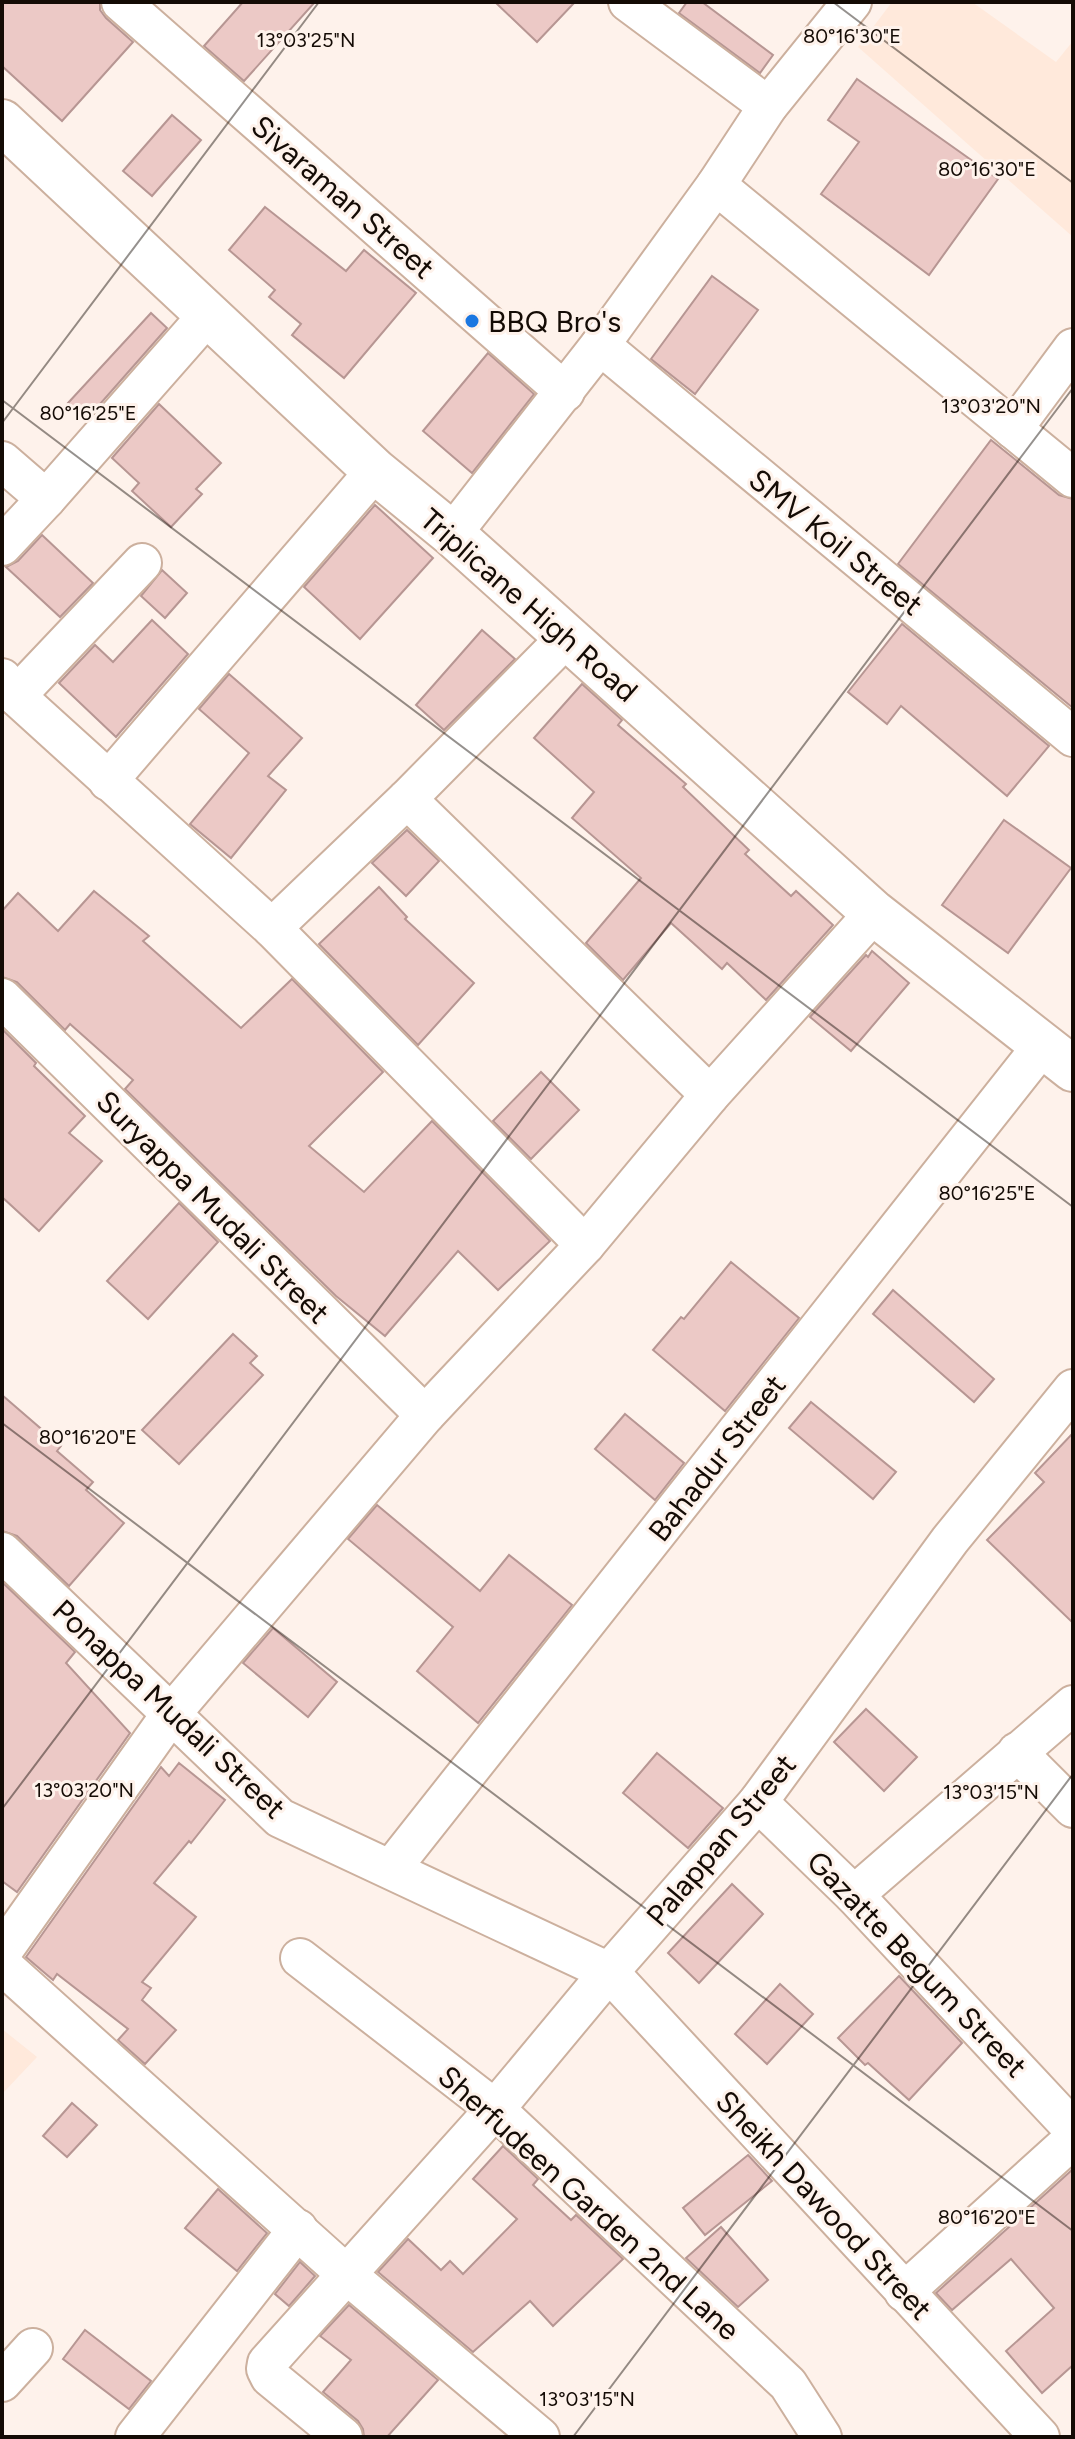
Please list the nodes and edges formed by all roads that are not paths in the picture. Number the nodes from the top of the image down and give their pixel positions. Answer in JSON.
{"nodes":[{"id":1,"x":121,"y":2,"type":"edge"},
{"id":2,"x":628,"y":2,"type":"edge"},
{"id":3,"x":852,"y":2,"type":"edge"},
{"id":4,"x":768,"y":106,"type":"junction"},
{"id":5,"x":2,"y":122,"type":"edge"},
{"id":6,"x":716,"y":185,"type":"junction"},
{"id":7,"x":207,"y":316,"type":"junction"},
{"id":8,"x":600,"y":345,"type":"junction"},
{"id":9,"x":1073,"y":348,"type":"edge"},
{"id":10,"x":565,"y":392,"type":"junction"},
{"id":11,"x":1013,"y":429,"type":"junction"},
{"id":12,"x":2,"y":461,"type":"edge"},
{"id":13,"x":375,"y":471,"type":"junction"},
{"id":14,"x":1073,"y":478,"type":"edge"},
{"id":15,"x":46,"y":499,"type":"junction"},
{"id":16,"x":452,"y":534,"type":"junction"},
{"id":17,"x":2,"y":546,"type":"edge"},
{"id":18,"x":142,"y":563,"type":"dead end"},
{"id":19,"x":567,"y":637,"type":"junction"},
{"id":20,"x":9,"y":687,"type":"edge"},
{"id":21,"x":1073,"y":737,"type":"edge"},
{"id":22,"x":108,"y":781,"type":"junction"},
{"id":23,"x":407,"y":799,"type":"junction"},
{"id":24,"x":874,"y":913,"type":"junction"},
{"id":25,"x":272,"y":928,"type":"junction"},
{"id":26,"x":2,"y":998,"type":"edge"},
{"id":27,"x":1058,"y":1057,"type":"edge"},
{"id":28,"x":710,"y":1095,"type":"junction"},
{"id":29,"x":585,"y":1245,"type":"junction"},
{"id":30,"x":1073,"y":1389,"type":"edge"},
{"id":31,"x":425,"y":1415,"type":"junction"},
{"id":32,"x":2,"y":1552,"type":"edge"},
{"id":33,"x":1073,"y":1705,"type":"edge"},
{"id":34,"x":171,"y":1714,"type":"junction"},
{"id":35,"x":1017,"y":1752,"type":"junction"},
{"id":36,"x":758,"y":1802,"type":"junction"},
{"id":37,"x":1073,"y":1808,"type":"edge"},
{"id":38,"x":391,"y":1869,"type":"junction"},
{"id":39,"x":854,"y":1895,"type":"junction"},
{"id":40,"x":2,"y":1952,"type":"edge"},
{"id":41,"x":300,"y":1958,"type":"dead end"},
{"id":42,"x":2,"y":1965,"type":"edge"},
{"id":43,"x":609,"y":1972,"type":"junction"},
{"id":44,"x":495,"y":2109,"type":"junction"},
{"id":45,"x":1073,"y":2129,"type":"edge"},
{"id":46,"x":1073,"y":2139,"type":"edge"},
{"id":47,"x":298,"y":2229,"type":"junction"},
{"id":48,"x":346,"y":2274,"type":"junction"},
{"id":49,"x":904,"y":2292,"type":"junction"},
{"id":50,"x":33,"y":2348,"type":"dead end"},
{"id":51,"x":2,"y":2382,"type":"edge"},
{"id":52,"x":135,"y":2437,"type":"edge"},
{"id":53,"x":343,"y":2437,"type":"edge"},
{"id":54,"x":540,"y":2437,"type":"edge"},
{"id":55,"x":822,"y":2437,"type":"edge"},
{"id":56,"x":1040,"y":2437,"type":"edge"}],
"edges":[{"from":1,"to":10,"type":"street","name":"Sivaraman Street"},
{"from":2,"to":4,"type":"street"},
{"from":3,"to":4,"type":"street"},
{"from":4,"to":6,"type":"street"},
{"from":5,"to":7,"type":"main road","name":"Triplicane High Road"},
{"from":6,"to":8,"type":"street"},
{"from":6,"to":11,"type":"street"},
{"from":7,"to":13,"type":"main road","name":"Triplicane High Road"},
{"from":7,"to":15,"type":"street"},
{"from":8,"to":10,"type":"street"},
{"from":8,"to":21,"type":"street","name":"SMV Koil Street"},
{"from":9,"to":11,"type":"street"},
{"from":10,"to":16,"type":"street"},
{"from":11,"to":14,"type":"street"},
{"from":12,"to":15,"type":"street"},
{"from":13,"to":16,"type":"main road","name":"Triplicane High Road"},
{"from":13,"to":22,"type":"street"},
{"from":15,"to":17,"type":"street"},
{"from":16,"to":19,"type":"main road","name":"Triplicane High Road"},
{"from":18,"to":20,"type":"street"},
{"from":19,"to":23,"type":"street"},
{"from":19,"to":24,"type":"main road","name":"Triplicane High Road"},
{"from":20,"to":22,"type":"street"},
{"from":22,"to":25,"type":"street"},
{"from":23,"to":25,"type":"street"},
{"from":23,"to":28,"type":"street"},
{"from":24,"to":27,"type":"main road","name":"Triplicane High Road"},
{"from":24,"to":28,"type":"street"},
{"from":25,"to":29,"type":"street"},
{"from":26,"to":31,"type":"street","name":"Suryappa Mudali Street"},
{"from":27,"to":38,"type":"street","name":"Bahadur Street"},
{"from":28,"to":29,"type":"street"},
{"from":29,"to":31,"type":"street"},
{"from":30,"to":36,"type":"street","name":"Palappan Street"},
{"from":31,"to":34,"type":"street"},
{"from":32,"to":34,"type":"street","name":"Ponappa Mudali Street"},
{"from":33,"to":35,"type":"street"},
{"from":34,"to":38,"type":"street","name":"Ponappa Mudali Street"},
{"from":34,"to":40,"type":"street"},
{"from":35,"to":37,"type":"street"},
{"from":35,"to":39,"type":"street"},
{"from":36,"to":39,"type":"street","name":"Gazatte Begum Street"},
{"from":36,"to":43,"type":"street","name":"Palappan Street"},
{"from":38,"to":43,"type":"street","name":"Ponappa Mudali Street"},
{"from":39,"to":45,"type":"street","name":"Gazatte Begum Street"},
{"from":41,"to":44,"type":"street","name":"Sherfudeen Garden 2nd Lane"},
{"from":42,"to":47,"type":"street"},
{"from":43,"to":44,"type":"street","name":"Palappan Street"},
{"from":43,"to":49,"type":"street","name":"Sheikh Dawood Street"},
{"from":44,"to":48,"type":"street","name":"Palappan Street"},
{"from":44,"to":55,"type":"street","name":"Sherfudeen Garden 2nd Lane"},
{"from":46,"to":49,"type":"street"},
{"from":47,"to":48,"type":"street"},
{"from":47,"to":52,"type":"street"},
{"from":48,"to":53,"type":"street","name":"Palappan Street"},
{"from":48,"to":54,"type":"street"},
{"from":49,"to":56,"type":"street","name":"Sheikh Dawood Street"},
{"from":50,"to":51,"type":"street"}]}
